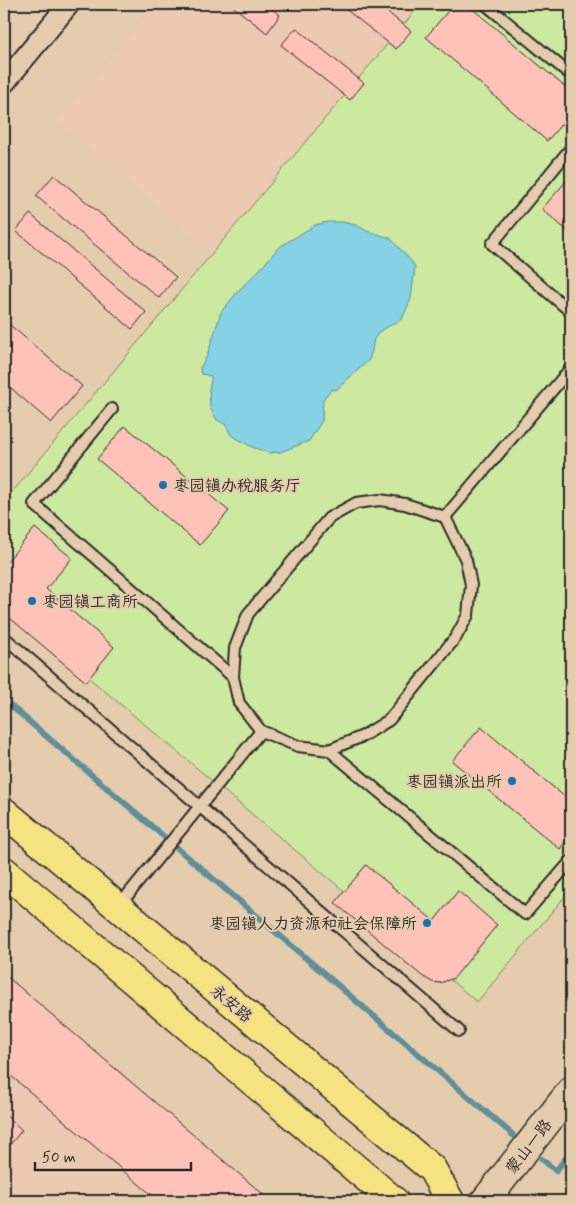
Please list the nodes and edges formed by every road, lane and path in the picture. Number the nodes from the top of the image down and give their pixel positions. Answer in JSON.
{"nodes":[{"id":1,"x":68,"y":4,"type":"edge"},
{"id":2,"x":485,"y":4,"type":"edge"},
{"id":3,"x":571,"y":75,"type":"edge"},
{"id":4,"x":4,"y":83,"type":"edge"},
{"id":5,"x":571,"y":148,"type":"edge"},
{"id":6,"x":571,"y":312,"type":"edge"},
{"id":7,"x":571,"y":368,"type":"edge"},
{"id":8,"x":112,"y":410,"type":"dead end"},
{"id":9,"x":445,"y":518,"type":"junction"},
{"id":10,"x":4,"y":637,"type":"edge"},
{"id":11,"x":233,"y":677,"type":"junction"},
{"id":12,"x":261,"y":731,"type":"junction"},
{"id":13,"x":329,"y":750,"type":"junction"},
{"id":14,"x":200,"y":807,"type":"junction"},
{"id":15,"x":4,"y":812,"type":"edge"},
{"id":16,"x":571,"y":861,"type":"edge"},
{"id":17,"x":4,"y":871,"type":"edge"},
{"id":18,"x":118,"y":908,"type":"junction"},
{"id":19,"x":459,"y":1031,"type":"dead end"},
{"id":20,"x":571,"y":1091,"type":"edge"},
{"id":21,"x":394,"y":1201,"type":"edge"},
{"id":22,"x":450,"y":1201,"type":"edge"},
{"id":23,"x":485,"y":1201,"type":"edge"}],
"edges":[{"from":1,"to":4,"type":"street"},
{"from":2,"to":3,"type":"lane"},
{"from":5,"to":6,"type":"lane"},
{"from":7,"to":9,"type":"lane"},
{"from":8,"to":11,"type":"lane"},
{"from":9,"to":11,"type":"lane"},
{"from":9,"to":13,"type":"lane"},
{"from":10,"to":14,"type":"lane"},
{"from":11,"to":12,"type":"lane"},
{"from":12,"to":13,"type":"lane"},
{"from":12,"to":14,"type":"lane"},
{"from":13,"to":16,"type":"lane"},
{"from":14,"to":18,"type":"lane"},
{"from":14,"to":19,"type":"lane"},
{"from":15,"to":18,"type":"main road","name":"永安路"},
{"from":17,"to":21,"type":"main road"},
{"from":18,"to":22,"type":"main road","name":"永安路"},
{"from":20,"to":23,"type":"main road","name":"蒙山一路"}]}
